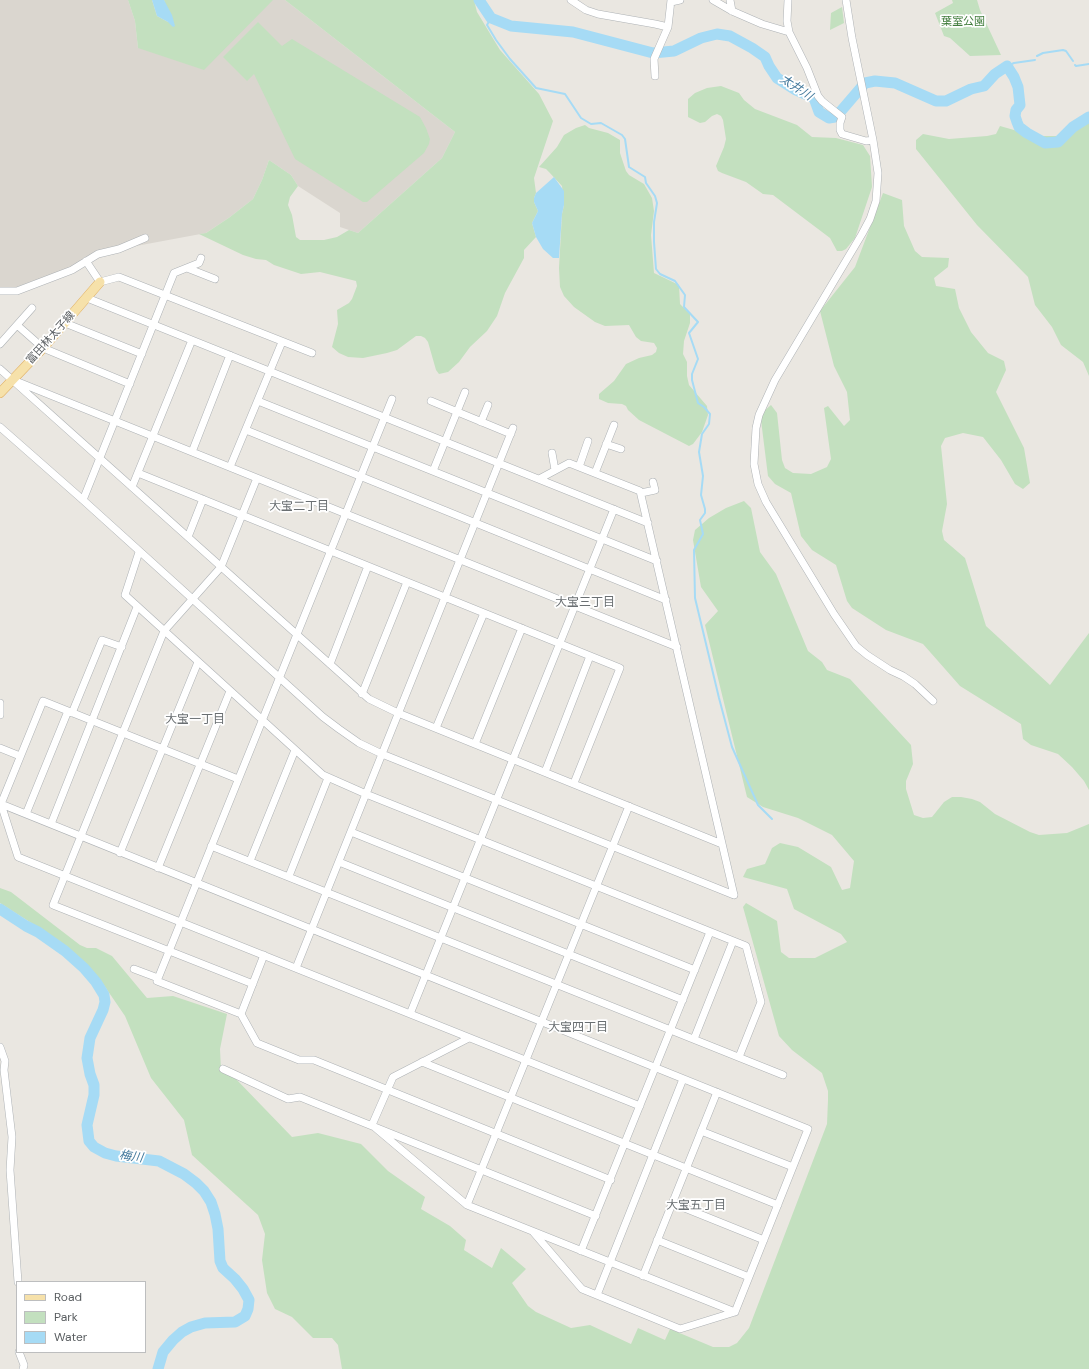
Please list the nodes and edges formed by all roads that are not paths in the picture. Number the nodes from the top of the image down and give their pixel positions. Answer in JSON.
{"nodes":[{"id":1,"x":571,"y":0,"type":"edge"},
{"id":2,"x":680,"y":0,"type":"edge"},
{"id":3,"x":713,"y":0,"type":"edge"},
{"id":4,"x":730,"y":0,"type":"edge"},
{"id":5,"x":788,"y":0,"type":"edge"},
{"id":6,"x":846,"y":0,"type":"edge"},
{"id":7,"x":671,"y":1,"type":"edge"},
{"id":8,"x":732,"y":11,"type":"junction"},
{"id":9,"x":668,"y":27,"type":"junction"},
{"id":10,"x":789,"y":32,"type":"junction"},
{"id":11,"x":656,"y":76,"type":"dead end"},
{"id":12,"x":873,"y":140,"type":"junction"},
{"id":13,"x":145,"y":238,"type":"dead end"},
{"id":14,"x":201,"y":258,"type":"dead end"},
{"id":15,"x":86,"y":261,"type":"junction"},
{"id":16,"x":187,"y":268,"type":"junction"},
{"id":17,"x":215,"y":279,"type":"dead end"},
{"id":18,"x":100,"y":282,"type":"junction"},
{"id":19,"x":0,"y":291,"type":"edge"},
{"id":20,"x":165,"y":294,"type":"junction"},
{"id":21,"x":87,"y":298,"type":"junction"},
{"id":22,"x":32,"y":308,"type":"dead end"},
{"id":23,"x":65,"y":323,"type":"junction"},
{"id":24,"x":17,"y":325,"type":"junction"},
{"id":25,"x":154,"y":325,"type":"junction"},
{"id":26,"x":192,"y":340,"type":"junction"},
{"id":27,"x":282,"y":342,"type":"junction"},
{"id":28,"x":0,"y":344,"type":"edge"},
{"id":29,"x":42,"y":348,"type":"junction"},
{"id":30,"x":312,"y":353,"type":"dead end"},
{"id":31,"x":142,"y":354,"type":"junction"},
{"id":32,"x":230,"y":355,"type":"junction"},
{"id":33,"x":0,"y":369,"type":"edge"},
{"id":34,"x":270,"y":372,"type":"junction"},
{"id":35,"x":13,"y":380,"type":"junction"},
{"id":36,"x":130,"y":384,"type":"junction"},
{"id":37,"x":465,"y":392,"type":"dead end"},
{"id":38,"x":0,"y":393,"type":"edge"},
{"id":39,"x":392,"y":399,"type":"dead end"},
{"id":40,"x":258,"y":401,"type":"junction"},
{"id":41,"x":431,"y":401,"type":"dead end"},
{"id":42,"x":488,"y":405,"type":"dead end"},
{"id":43,"x":457,"y":412,"type":"junction"},
{"id":44,"x":385,"y":418,"type":"junction"},
{"id":45,"x":115,"y":421,"type":"junction"},
{"id":46,"x":481,"y":422,"type":"junction"},
{"id":47,"x":614,"y":425,"type":"dead end"},
{"id":48,"x":0,"y":427,"type":"edge"},
{"id":49,"x":246,"y":430,"type":"junction"},
{"id":50,"x":153,"y":436,"type":"junction"},
{"id":51,"x":588,"y":441,"type":"dead end"},
{"id":52,"x":445,"y":442,"type":"junction"},
{"id":53,"x":606,"y":444,"type":"junction"},
{"id":54,"x":373,"y":447,"type":"junction"},
{"id":55,"x":621,"y":450,"type":"dead end"},
{"id":56,"x":192,"y":452,"type":"junction"},
{"id":57,"x":552,"y":453,"type":"dead end"},
{"id":58,"x":100,"y":458,"type":"junction"},
{"id":59,"x":500,"y":464,"type":"junction"},
{"id":60,"x":230,"y":467,"type":"junction"},
{"id":61,"x":579,"y":467,"type":"junction"},
{"id":62,"x":555,"y":470,"type":"junction"},
{"id":63,"x":433,"y":471,"type":"junction"},
{"id":64,"x":595,"y":473,"type":"junction"},
{"id":65,"x":138,"y":474,"type":"junction"},
{"id":66,"x":361,"y":477,"type":"junction"},
{"id":67,"x":257,"y":478,"type":"junction"},
{"id":68,"x":539,"y":479,"type":"junction"},
{"id":69,"x":653,"y":482,"type":"dead end"},
{"id":70,"x":132,"y":487,"type":"junction"},
{"id":71,"x":488,"y":493,"type":"junction"},
{"id":72,"x":641,"y":493,"type":"junction"},
{"id":73,"x":203,"y":499,"type":"junction"},
{"id":74,"x":83,"y":500,"type":"junction"},
{"id":75,"x":614,"y":509,"type":"junction"},
{"id":76,"x":346,"y":514,"type":"junction"},
{"id":77,"x":241,"y":515,"type":"junction"},
{"id":78,"x":476,"y":523,"type":"junction"},
{"id":79,"x":648,"y":523,"type":"junction"},
{"id":80,"x":188,"y":537,"type":"junction"},
{"id":81,"x":602,"y":539,"type":"junction"},
{"id":82,"x":331,"y":551,"type":"junction"},
{"id":83,"x":139,"y":552,"type":"junction"},
{"id":84,"x":460,"y":560,"type":"junction"},
{"id":85,"x":657,"y":561,"type":"junction"},
{"id":86,"x":221,"y":566,"type":"junction"},
{"id":87,"x":368,"y":566,"type":"junction"},
{"id":88,"x":590,"y":568,"type":"junction"},
{"id":89,"x":407,"y":582,"type":"junction"},
{"id":90,"x":445,"y":597,"type":"junction"},
{"id":91,"x":192,"y":599,"type":"junction"},
{"id":92,"x":666,"y":600,"type":"junction"},
{"id":93,"x":575,"y":606,"type":"junction"},
{"id":94,"x":138,"y":607,"type":"junction"},
{"id":95,"x":484,"y":613,"type":"junction"},
{"id":96,"x":522,"y":628,"type":"junction"},
{"id":97,"x":164,"y":631,"type":"junction"},
{"id":98,"x":297,"y":635,"type":"junction"},
{"id":99,"x":560,"y":644,"type":"junction"},
{"id":100,"x":122,"y":647,"type":"junction"},
{"id":101,"x":677,"y":647,"type":"junction"},
{"id":102,"x":590,"y":656,"type":"junction"},
{"id":103,"x":198,"y":662,"type":"junction"},
{"id":104,"x":330,"y":664,"type":"junction"},
{"id":105,"x":280,"y":678,"type":"junction"},
{"id":106,"x":230,"y":691,"type":"junction"},
{"id":107,"x":362,"y":694,"type":"junction"},
{"id":108,"x":933,"y":701,"type":"dead end"},
{"id":109,"x":0,"y":703,"type":"edge"},
{"id":110,"x":70,"y":712,"type":"junction"},
{"id":111,"x":398,"y":713,"type":"junction"},
{"id":112,"x":0,"y":715,"type":"edge"},
{"id":113,"x":262,"y":720,"type":"junction"},
{"id":114,"x":93,"y":721,"type":"junction"},
{"id":115,"x":436,"y":728,"type":"junction"},
{"id":116,"x":122,"y":733,"type":"junction"},
{"id":117,"x":475,"y":744,"type":"junction"},
{"id":118,"x":0,"y":748,"type":"edge"},
{"id":119,"x":162,"y":749,"type":"junction"},
{"id":120,"x":295,"y":750,"type":"junction"},
{"id":121,"x":382,"y":754,"type":"junction"},
{"id":122,"x":20,"y":756,"type":"junction"},
{"id":123,"x":513,"y":759,"type":"junction"},
{"id":124,"x":200,"y":764,"type":"junction"},
{"id":125,"x":545,"y":772,"type":"junction"},
{"id":126,"x":328,"y":778,"type":"junction"},
{"id":127,"x":238,"y":779,"type":"junction"},
{"id":128,"x":574,"y":783,"type":"junction"},
{"id":129,"x":366,"y":794,"type":"junction"},
{"id":130,"x":497,"y":799,"type":"junction"},
{"id":131,"x":1,"y":804,"type":"junction"},
{"id":132,"x":629,"y":806,"type":"junction"},
{"id":133,"x":26,"y":814,"type":"junction"},
{"id":134,"x":51,"y":824,"type":"junction"},
{"id":135,"x":351,"y":832,"type":"junction"},
{"id":136,"x":81,"y":837,"type":"junction"},
{"id":137,"x":481,"y":839,"type":"junction"},
{"id":138,"x":722,"y":844,"type":"junction"},
{"id":139,"x":212,"y":846,"type":"junction"},
{"id":140,"x":612,"y":846,"type":"junction"},
{"id":141,"x":120,"y":853,"type":"junction"},
{"id":142,"x":250,"y":861,"type":"junction"},
{"id":143,"x":339,"y":862,"type":"junction"},
{"id":144,"x":158,"y":868,"type":"junction"},
{"id":145,"x":65,"y":875,"type":"junction"},
{"id":146,"x":289,"y":876,"type":"junction"},
{"id":147,"x":465,"y":878,"type":"junction"},
{"id":148,"x":197,"y":883,"type":"junction"},
{"id":149,"x":595,"y":886,"type":"junction"},
{"id":150,"x":327,"y":892,"type":"junction"},
{"id":151,"x":453,"y":907,"type":"junction"},
{"id":152,"x":181,"y":921,"type":"junction"},
{"id":153,"x":580,"y":924,"type":"junction"},
{"id":154,"x":311,"y":929,"type":"junction"},
{"id":155,"x":710,"y":932,"type":"junction"},
{"id":156,"x":441,"y":937,"type":"junction"},
{"id":157,"x":733,"y":941,"type":"junction"},
{"id":158,"x":169,"y":951,"type":"junction"},
{"id":159,"x":568,"y":954,"type":"junction"},
{"id":160,"x":264,"y":955,"type":"junction"},
{"id":161,"x":134,"y":968,"type":"dead end"},
{"id":162,"x":296,"y":968,"type":"junction"},
{"id":163,"x":695,"y":970,"type":"junction"},
{"id":164,"x":426,"y":975,"type":"junction"},
{"id":165,"x":158,"y":978,"type":"junction"},
{"id":166,"x":253,"y":984,"type":"junction"},
{"id":167,"x":556,"y":984,"type":"junction"},
{"id":168,"x":683,"y":1000,"type":"junction"},
{"id":169,"x":241,"y":1014,"type":"junction"},
{"id":170,"x":410,"y":1014,"type":"junction"},
{"id":171,"x":541,"y":1022,"type":"junction"},
{"id":172,"x":671,"y":1029,"type":"junction"},
{"id":173,"x":469,"y":1038,"type":"junction"},
{"id":174,"x":694,"y":1039,"type":"junction"},
{"id":175,"x":0,"y":1047,"type":"edge"},
{"id":176,"x":739,"y":1057,"type":"junction"},
{"id":177,"x":526,"y":1060,"type":"junction"},
{"id":178,"x":422,"y":1062,"type":"junction"},
{"id":179,"x":656,"y":1068,"type":"junction"},
{"id":180,"x":223,"y":1069,"type":"dead end"},
{"id":181,"x":782,"y":1075,"type":"dead end"},
{"id":182,"x":683,"y":1078,"type":"junction"},
{"id":183,"x":388,"y":1090,"type":"junction"},
{"id":184,"x":717,"y":1092,"type":"junction"},
{"id":185,"x":511,"y":1097,"type":"junction"},
{"id":186,"x":640,"y":1106,"type":"junction"},
{"id":187,"x":372,"y":1125,"type":"junction"},
{"id":188,"x":701,"y":1131,"type":"junction"},
{"id":189,"x":496,"y":1134,"type":"junction"},
{"id":190,"x":626,"y":1143,"type":"junction"},
{"id":191,"x":653,"y":1154,"type":"junction"},
{"id":192,"x":686,"y":1168,"type":"junction"},
{"id":193,"x":793,"y":1168,"type":"junction"},
{"id":194,"x":481,"y":1170,"type":"junction"},
{"id":195,"x":611,"y":1180,"type":"junction"},
{"id":196,"x":672,"y":1203,"type":"junction"},
{"id":197,"x":467,"y":1205,"type":"junction"},
{"id":198,"x":778,"y":1205,"type":"junction"},
{"id":199,"x":596,"y":1216,"type":"junction"},
{"id":200,"x":532,"y":1232,"type":"junction"},
{"id":201,"x":657,"y":1240,"type":"junction"},
{"id":202,"x":764,"y":1240,"type":"junction"},
{"id":203,"x":581,"y":1251,"type":"junction"},
{"id":204,"x":610,"y":1263,"type":"junction"},
{"id":205,"x":643,"y":1276,"type":"junction"},
{"id":206,"x":749,"y":1277,"type":"junction"},
{"id":207,"x":18,"y":1281,"type":"edge"},
{"id":208,"x":597,"y":1295,"type":"junction"},
{"id":209,"x":735,"y":1312,"type":"junction"},
{"id":210,"x":19,"y":1353,"type":"edge"},
{"id":211,"x":23,"y":1369,"type":"edge"}],
"edges":[{"from":1,"to":9,"type":"street"},
{"from":2,"to":7,"type":"street"},
{"from":3,"to":8,"type":"street"},
{"from":4,"to":8,"type":"street"},
{"from":5,"to":10,"type":"street"},
{"from":6,"to":12,"type":"street"},
{"from":7,"to":9,"type":"street"},
{"from":8,"to":10,"type":"street"},
{"from":9,"to":11,"type":"street"},
{"from":10,"to":12,"type":"street"},
{"from":12,"to":108,"type":"street"},
{"from":13,"to":15,"type":"street"},
{"from":14,"to":16,"type":"street"},
{"from":15,"to":18,"type":"street"},
{"from":15,"to":19,"type":"street"},
{"from":16,"to":17,"type":"street"},
{"from":16,"to":20,"type":"street"},
{"from":18,"to":20,"type":"street"},
{"from":18,"to":21,"type":"main road","name":"富田林太子線"},
{"from":20,"to":25,"type":"street"},
{"from":20,"to":27,"type":"street"},
{"from":21,"to":23,"type":"main road","name":"富田林太子線"},
{"from":21,"to":25,"type":"street"},
{"from":22,"to":24,"type":"street"},
{"from":23,"to":29,"type":"main road","name":"富田林太子線"},
{"from":23,"to":31,"type":"street"},
{"from":24,"to":28,"type":"street"},
{"from":24,"to":29,"type":"street"},
{"from":25,"to":26,"type":"street"},
{"from":25,"to":31,"type":"street"},
{"from":26,"to":32,"type":"street"},
{"from":26,"to":50,"type":"street"},
{"from":27,"to":30,"type":"street"},
{"from":27,"to":34,"type":"street"},
{"from":29,"to":35,"type":"main road","name":"富田林太子線"},
{"from":29,"to":36,"type":"street"},
{"from":31,"to":36,"type":"street"},
{"from":32,"to":34,"type":"street"},
{"from":32,"to":56,"type":"street"},
{"from":33,"to":35,"type":"street"},
{"from":34,"to":40,"type":"street"},
{"from":34,"to":44,"type":"street"},
{"from":35,"to":38,"type":"main road","name":"富田林太子線"},
{"from":35,"to":45,"type":"street"},
{"from":35,"to":58,"type":"street"},
{"from":36,"to":45,"type":"street"},
{"from":37,"to":43,"type":"street"},
{"from":39,"to":44,"type":"street"},
{"from":40,"to":49,"type":"street"},
{"from":40,"to":54,"type":"street"},
{"from":41,"to":43,"type":"street"},
{"from":42,"to":46,"type":"street"},
{"from":43,"to":46,"type":"street"},
{"from":43,"to":52,"type":"street"},
{"from":44,"to":52,"type":"street"},
{"from":44,"to":54,"type":"street"},
{"from":45,"to":50,"type":"street"},
{"from":45,"to":58,"type":"street"},
{"from":46,"to":59,"type":"street"},
{"from":47,"to":53,"type":"street"},
{"from":48,"to":74,"type":"street"},
{"from":49,"to":60,"type":"street"},
{"from":49,"to":66,"type":"street"},
{"from":50,"to":56,"type":"street"},
{"from":50,"to":65,"type":"street"},
{"from":51,"to":61,"type":"street"},
{"from":52,"to":59,"type":"street"},
{"from":52,"to":63,"type":"street"},
{"from":53,"to":55,"type":"street"},
{"from":53,"to":64,"type":"street"},
{"from":54,"to":63,"type":"street"},
{"from":54,"to":66,"type":"street"},
{"from":56,"to":60,"type":"street"},
{"from":57,"to":62,"type":"street"},
{"from":58,"to":70,"type":"street"},
{"from":58,"to":74,"type":"street"},
{"from":59,"to":68,"type":"street"},
{"from":59,"to":71,"type":"street"},
{"from":60,"to":67,"type":"street"},
{"from":61,"to":62,"type":"street"},
{"from":61,"to":64,"type":"street"},
{"from":62,"to":68,"type":"street"},
{"from":63,"to":71,"type":"street"},
{"from":64,"to":72,"type":"street"},
{"from":65,"to":70,"type":"street"},
{"from":65,"to":73,"type":"street"},
{"from":66,"to":76,"type":"street"},
{"from":66,"to":78,"type":"street"},
{"from":67,"to":76,"type":"street"},
{"from":67,"to":77,"type":"street"},
{"from":68,"to":75,"type":"street"},
{"from":69,"to":72,"type":"street"},
{"from":70,"to":80,"type":"street"},
{"from":71,"to":78,"type":"street"},
{"from":71,"to":81,"type":"street"},
{"from":72,"to":79,"type":"street"},
{"from":73,"to":77,"type":"street"},
{"from":73,"to":80,"type":"street"},
{"from":74,"to":83,"type":"street"},
{"from":75,"to":79,"type":"street"},
{"from":75,"to":81,"type":"street"},
{"from":76,"to":82,"type":"street"},
{"from":76,"to":84,"type":"street"},
{"from":77,"to":82,"type":"street"},
{"from":77,"to":86,"type":"street"},
{"from":78,"to":84,"type":"street"},
{"from":78,"to":88,"type":"street"},
{"from":79,"to":85,"type":"street"},
{"from":80,"to":86,"type":"street"},
{"from":81,"to":85,"type":"street"},
{"from":81,"to":88,"type":"street"},
{"from":82,"to":87,"type":"street"},
{"from":82,"to":98,"type":"street"},
{"from":83,"to":91,"type":"street"},
{"from":83,"to":94,"type":"street"},
{"from":84,"to":90,"type":"street"},
{"from":84,"to":93,"type":"street"},
{"from":85,"to":92,"type":"street"},
{"from":86,"to":91,"type":"street"},
{"from":86,"to":98,"type":"street"},
{"from":87,"to":89,"type":"street"},
{"from":87,"to":104,"type":"street"},
{"from":88,"to":92,"type":"street"},
{"from":88,"to":93,"type":"street"},
{"from":89,"to":90,"type":"street"},
{"from":89,"to":107,"type":"street"},
{"from":90,"to":95,"type":"street"},
{"from":90,"to":111,"type":"street"},
{"from":91,"to":97,"type":"street"},
{"from":91,"to":105,"type":"street"},
{"from":92,"to":101,"type":"street"},
{"from":93,"to":99,"type":"street"},
{"from":93,"to":101,"type":"street"},
{"from":94,"to":97,"type":"street"},
{"from":94,"to":100,"type":"street"},
{"from":95,"to":96,"type":"street"},
{"from":95,"to":115,"type":"street"},
{"from":96,"to":99,"type":"street"},
{"from":96,"to":117,"type":"street"},
{"from":97,"to":103,"type":"street"},
{"from":97,"to":116,"type":"street"},
{"from":98,"to":104,"type":"street"},
{"from":98,"to":105,"type":"street"},
{"from":99,"to":102,"type":"street"},
{"from":99,"to":123,"type":"street"},
{"from":100,"to":110,"type":"street"},
{"from":100,"to":114,"type":"street"},
{"from":101,"to":138,"type":"street"},
{"from":102,"to":125,"type":"street"},
{"from":102,"to":128,"type":"street"},
{"from":103,"to":106,"type":"street"},
{"from":103,"to":119,"type":"street"},
{"from":104,"to":107,"type":"street"},
{"from":105,"to":113,"type":"street"},
{"from":105,"to":121,"type":"street"},
{"from":106,"to":113,"type":"street"},
{"from":106,"to":124,"type":"street"},
{"from":107,"to":111,"type":"street"},
{"from":109,"to":112,"type":"street"},
{"from":110,"to":114,"type":"street"},
{"from":110,"to":122,"type":"street"},
{"from":110,"to":133,"type":"street"},
{"from":111,"to":115,"type":"street"},
{"from":111,"to":121,"type":"street"},
{"from":113,"to":120,"type":"street"},
{"from":113,"to":127,"type":"street"},
{"from":114,"to":116,"type":"street"},
{"from":114,"to":134,"type":"street"},
{"from":115,"to":117,"type":"street"},
{"from":116,"to":119,"type":"street"},
{"from":116,"to":136,"type":"street"},
{"from":117,"to":123,"type":"street"},
{"from":118,"to":122,"type":"street"},
{"from":119,"to":124,"type":"street"},
{"from":119,"to":141,"type":"street"},
{"from":120,"to":126,"type":"street"},
{"from":120,"to":142,"type":"street"},
{"from":121,"to":129,"type":"street"},
{"from":121,"to":130,"type":"street"},
{"from":122,"to":131,"type":"street"},
{"from":123,"to":125,"type":"street"},
{"from":123,"to":130,"type":"street"},
{"from":124,"to":127,"type":"street"},
{"from":124,"to":144,"type":"street"},
{"from":125,"to":128,"type":"street"},
{"from":126,"to":129,"type":"street"},
{"from":126,"to":146,"type":"street"},
{"from":127,"to":139,"type":"street"},
{"from":128,"to":132,"type":"street"},
{"from":129,"to":135,"type":"street"},
{"from":129,"to":137,"type":"street"},
{"from":130,"to":137,"type":"street"},
{"from":130,"to":140,"type":"street"},
{"from":131,"to":133,"type":"street"},
{"from":131,"to":145,"type":"street"},
{"from":132,"to":138,"type":"street"},
{"from":132,"to":140,"type":"street"},
{"from":133,"to":134,"type":"street"},
{"from":134,"to":136,"type":"street"},
{"from":135,"to":143,"type":"street"},
{"from":135,"to":147,"type":"street"},
{"from":136,"to":141,"type":"street"},
{"from":136,"to":145,"type":"street"},
{"from":137,"to":147,"type":"street"},
{"from":137,"to":149,"type":"street"},
{"from":138,"to":140,"type":"street"},
{"from":139,"to":142,"type":"street"},
{"from":139,"to":148,"type":"street"},
{"from":140,"to":149,"type":"street"},
{"from":141,"to":144,"type":"street"},
{"from":142,"to":146,"type":"street"},
{"from":143,"to":150,"type":"street"},
{"from":143,"to":151,"type":"street"},
{"from":144,"to":148,"type":"street"},
{"from":145,"to":152,"type":"street"},
{"from":145,"to":158,"type":"street"},
{"from":146,"to":150,"type":"street"},
{"from":147,"to":151,"type":"street"},
{"from":147,"to":153,"type":"street"},
{"from":148,"to":152,"type":"street"},
{"from":148,"to":154,"type":"street"},
{"from":149,"to":153,"type":"street"},
{"from":149,"to":155,"type":"street"},
{"from":150,"to":154,"type":"street"},
{"from":150,"to":156,"type":"street"},
{"from":151,"to":156,"type":"street"},
{"from":151,"to":159,"type":"street"},
{"from":152,"to":158,"type":"street"},
{"from":152,"to":160,"type":"street"},
{"from":153,"to":159,"type":"street"},
{"from":153,"to":163,"type":"street"},
{"from":154,"to":162,"type":"street"},
{"from":154,"to":164,"type":"street"},
{"from":155,"to":157,"type":"street"},
{"from":155,"to":163,"type":"street"},
{"from":156,"to":164,"type":"street"},
{"from":156,"to":167,"type":"street"},
{"from":157,"to":174,"type":"street"},
{"from":157,"to":176,"type":"street"},
{"from":158,"to":165,"type":"street"},
{"from":158,"to":166,"type":"street"},
{"from":159,"to":167,"type":"street"},
{"from":159,"to":168,"type":"street"},
{"from":160,"to":162,"type":"street"},
{"from":160,"to":166,"type":"street"},
{"from":161,"to":165,"type":"street"},
{"from":162,"to":170,"type":"street"},
{"from":163,"to":168,"type":"street"},
{"from":164,"to":170,"type":"street"},
{"from":164,"to":171,"type":"street"},
{"from":165,"to":169,"type":"street"},
{"from":166,"to":169,"type":"street"},
{"from":167,"to":171,"type":"street"},
{"from":167,"to":172,"type":"street"},
{"from":168,"to":172,"type":"street"},
{"from":169,"to":183,"type":"street"},
{"from":170,"to":173,"type":"street"},
{"from":171,"to":177,"type":"street"},
{"from":171,"to":179,"type":"street"},
{"from":172,"to":174,"type":"street"},
{"from":172,"to":179,"type":"street"},
{"from":173,"to":177,"type":"street"},
{"from":173,"to":178,"type":"street"},
{"from":174,"to":176,"type":"street"},
{"from":175,"to":207,"type":"street"},
{"from":176,"to":181,"type":"street"},
{"from":177,"to":185,"type":"street"},
{"from":177,"to":186,"type":"street"},
{"from":178,"to":183,"type":"street"},
{"from":178,"to":185,"type":"street"},
{"from":179,"to":182,"type":"street"},
{"from":179,"to":186,"type":"street"},
{"from":180,"to":187,"type":"street"},
{"from":182,"to":184,"type":"street"},
{"from":182,"to":191,"type":"street"},
{"from":183,"to":187,"type":"street"},
{"from":183,"to":189,"type":"street"},
{"from":184,"to":188,"type":"street"},
{"from":184,"to":193,"type":"street"},
{"from":185,"to":189,"type":"street"},
{"from":185,"to":190,"type":"street"},
{"from":186,"to":190,"type":"street"},
{"from":187,"to":194,"type":"street"},
{"from":187,"to":197,"type":"street"},
{"from":188,"to":192,"type":"street"},
{"from":188,"to":193,"type":"street"},
{"from":189,"to":194,"type":"street"},
{"from":189,"to":195,"type":"street"},
{"from":190,"to":191,"type":"street"},
{"from":190,"to":195,"type":"street"},
{"from":191,"to":192,"type":"street"},
{"from":191,"to":204,"type":"street"},
{"from":192,"to":196,"type":"street"},
{"from":192,"to":198,"type":"street"},
{"from":193,"to":198,"type":"street"},
{"from":194,"to":197,"type":"street"},
{"from":194,"to":199,"type":"street"},
{"from":195,"to":199,"type":"street"},
{"from":196,"to":201,"type":"street"},
{"from":196,"to":202,"type":"street"},
{"from":197,"to":200,"type":"street"},
{"from":198,"to":202,"type":"street"},
{"from":199,"to":203,"type":"street"},
{"from":200,"to":203,"type":"street"},
{"from":200,"to":208,"type":"street"},
{"from":201,"to":205,"type":"street"},
{"from":201,"to":206,"type":"street"},
{"from":202,"to":206,"type":"street"},
{"from":203,"to":204,"type":"street"},
{"from":204,"to":205,"type":"street"},
{"from":204,"to":208,"type":"street"},
{"from":205,"to":209,"type":"street"},
{"from":206,"to":209,"type":"street"},
{"from":208,"to":209,"type":"street"},
{"from":210,"to":211,"type":"street"}]}
